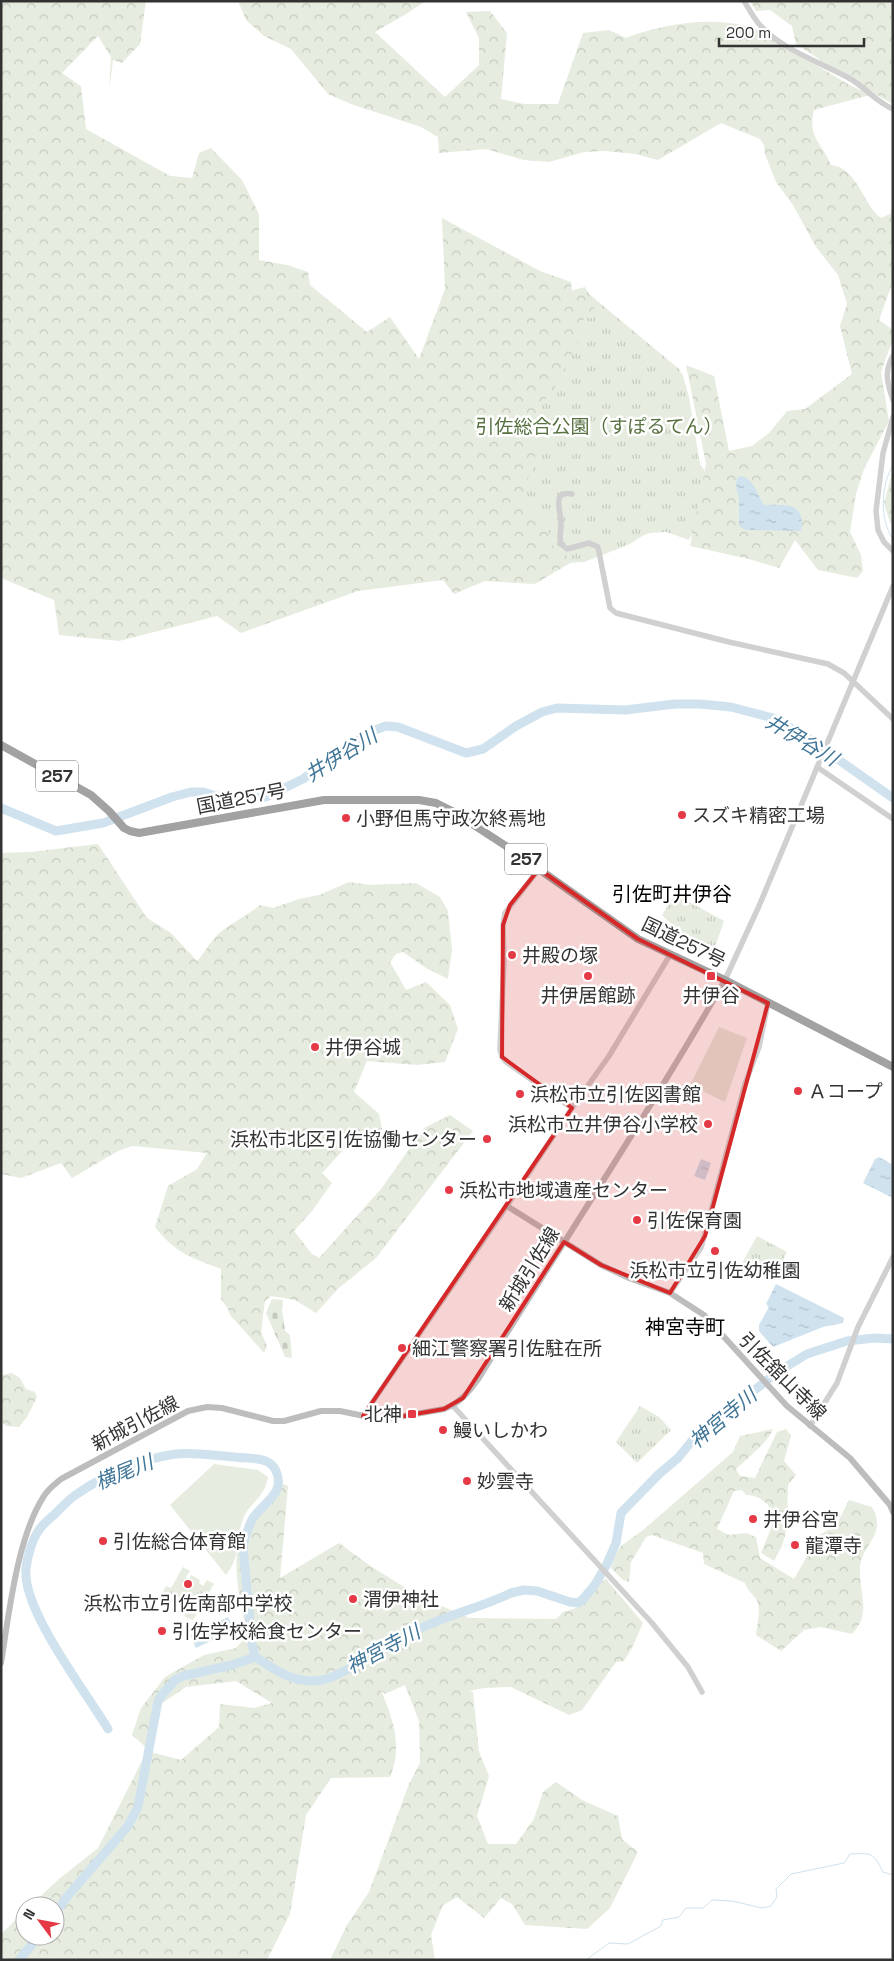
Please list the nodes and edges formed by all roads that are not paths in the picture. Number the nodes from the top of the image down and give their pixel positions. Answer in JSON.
{"nodes":[{"id":1,"x":744,"y":1,"type":"edge"},
{"id":2,"x":893,"y":110,"type":"edge"},
{"id":3,"x":893,"y":356,"type":"edge"},
{"id":4,"x":893,"y":400,"type":"edge"},
{"id":5,"x":893,"y":417,"type":"edge"},
{"id":6,"x":572,"y":494,"type":"dead end"},
{"id":7,"x":893,"y":551,"type":"edge"},
{"id":8,"x":893,"y":586,"type":"edge"},
{"id":9,"x":854,"y":681,"type":"junction"},
{"id":10,"x":893,"y":718,"type":"edge"},
{"id":11,"x":1,"y":745,"type":"edge"},
{"id":12,"x":817,"y":767,"type":"junction"},
{"id":13,"x":893,"y":819,"type":"edge"},
{"id":14,"x":539,"y":869,"type":"junction"},
{"id":15,"x":670,"y":955,"type":"junction"},
{"id":16,"x":724,"y":980,"type":"junction"},
{"id":17,"x":768,"y":1003,"type":"junction"},
{"id":18,"x":893,"y":1067,"type":"edge"},
{"id":19,"x":572,"y":1108,"type":"junction"},
{"id":20,"x":507,"y":1206,"type":"junction"},
{"id":21,"x":564,"y":1242,"type":"junction"},
{"id":22,"x":893,"y":1257,"type":"edge"},
{"id":23,"x":670,"y":1293,"type":"junction"},
{"id":24,"x":454,"y":1406,"type":"junction"},
{"id":25,"x":363,"y":1416,"type":"junction"},
{"id":26,"x":810,"y":1426,"type":"junction"},
{"id":27,"x":893,"y":1512,"type":"edge"},
{"id":28,"x":1,"y":1663,"type":"edge"},
{"id":29,"x":702,"y":1692,"type":"dead end"}],
"edges":[{"from":1,"to":2,"type":"street"},
{"from":3,"to":4,"type":"street"},
{"from":5,"to":7,"type":"street"},
{"from":6,"to":9,"type":"street"},
{"from":8,"to":9,"type":"street"},
{"from":9,"to":10,"type":"street"},
{"from":9,"to":12,"type":"street"},
{"from":11,"to":14,"type":"highway","name":"国道257号","number":"257"},
{"from":12,"to":13,"type":"street"},
{"from":12,"to":16,"type":"street"},
{"from":14,"to":15,"type":"highway","name":"国道257号","number":"257"},
{"from":14,"to":19,"type":"street"},
{"from":15,"to":16,"type":"highway","name":"国道257号","number":"257"},
{"from":15,"to":19,"type":"street"},
{"from":16,"to":17,"type":"highway","name":"国道257号","number":"257"},
{"from":16,"to":21,"type":"main road","name":"新城引佐線"},
{"from":17,"to":18,"type":"highway","name":"国道257号","number":"257"},
{"from":17,"to":23,"type":"street"},
{"from":19,"to":20,"type":"street"},
{"from":20,"to":21,"type":"main road","name":"引佐舘山寺線"},
{"from":20,"to":25,"type":"street"},
{"from":21,"to":23,"type":"main road","name":"引佐舘山寺線"},
{"from":21,"to":24,"type":"main road","name":"新城引佐線"},
{"from":22,"to":26,"type":"street"},
{"from":23,"to":26,"type":"main road","name":"引佐舘山寺線"},
{"from":24,"to":25,"type":"main road","name":"新城引佐線"},
{"from":24,"to":29,"type":"street"},
{"from":25,"to":28,"type":"main road","name":"新城引佐線"},
{"from":26,"to":27,"type":"main road","name":"引佐舘山寺線"}]}
